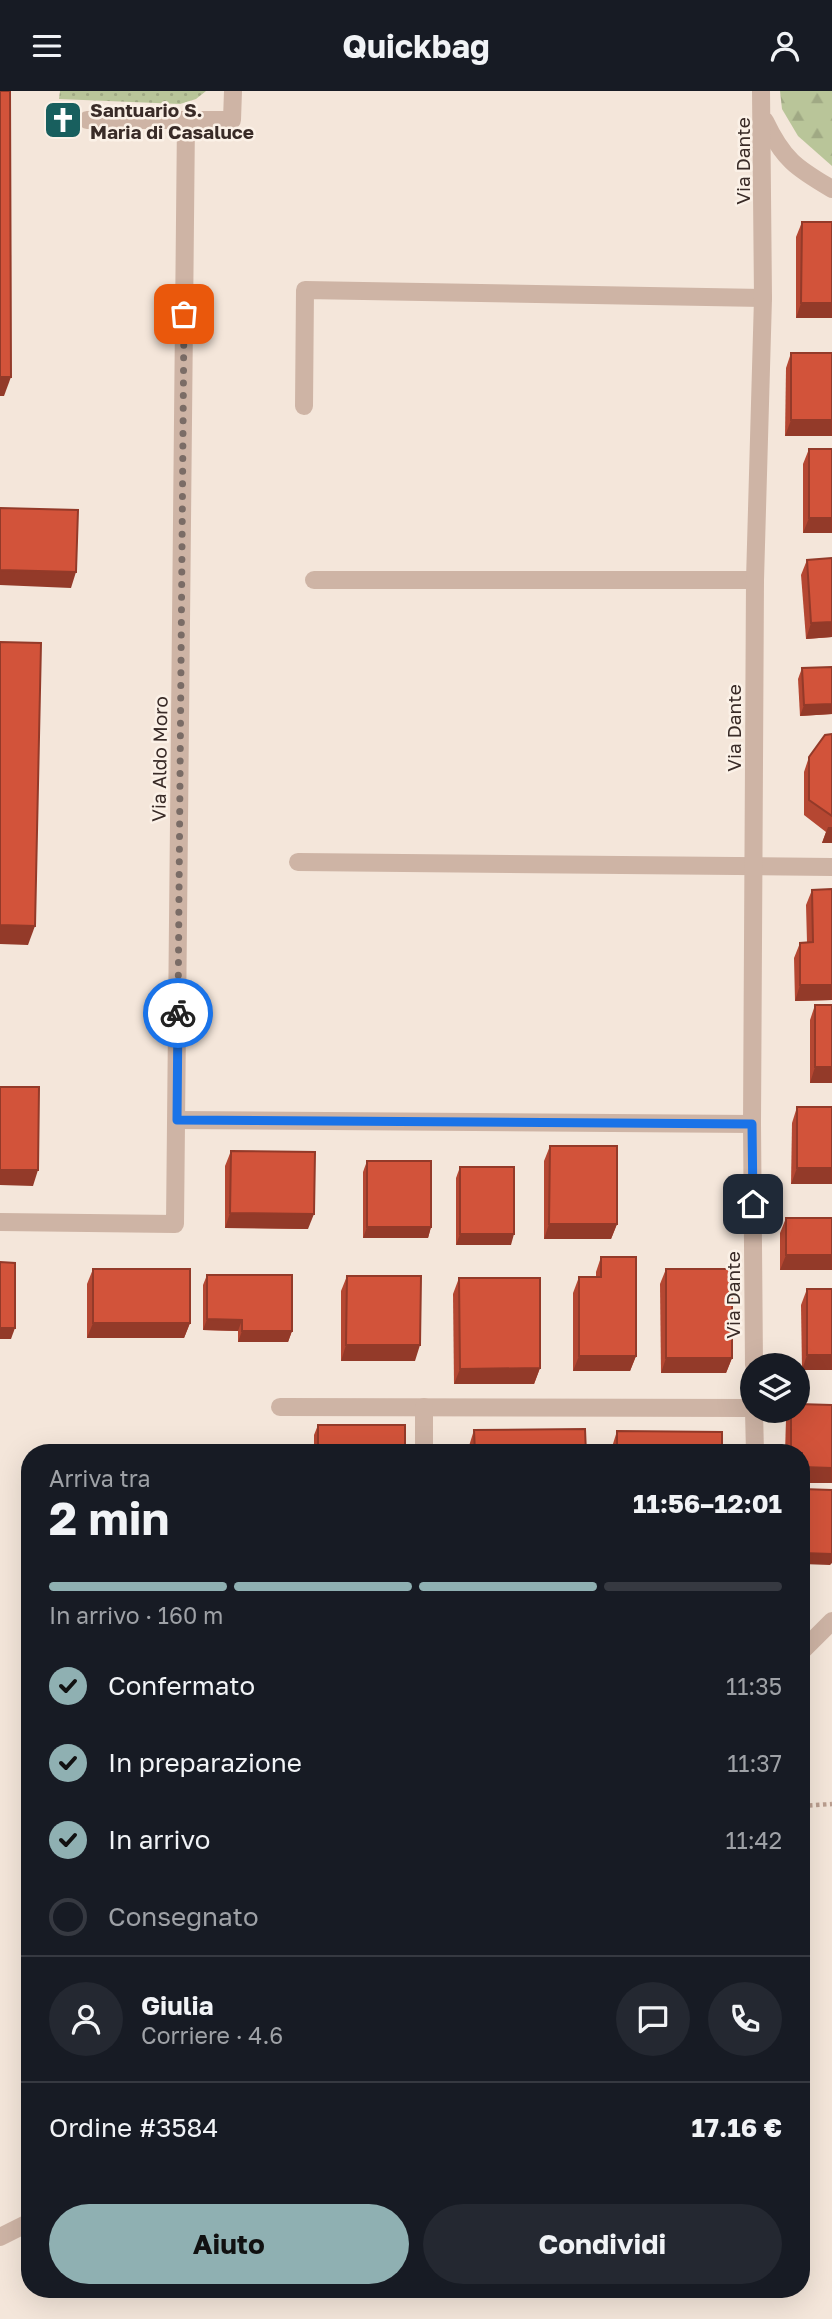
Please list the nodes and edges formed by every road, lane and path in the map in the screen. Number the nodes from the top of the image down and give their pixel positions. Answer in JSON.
{"nodes":[{"id":1,"x":233,"y":91,"type":"edge"},
{"id":2,"x":761,"y":91,"type":"edge"},
{"id":3,"x":763,"y":117,"type":"junction"},
{"id":4,"x":88,"y":120,"type":"dead end"},
{"id":5,"x":186,"y":120,"type":"junction"},
{"id":6,"x":832,"y":189,"type":"edge"},
{"id":7,"x":763,"y":298,"type":"junction"},
{"id":8,"x":304,"y":406,"type":"dead end"},
{"id":9,"x":314,"y":580,"type":"dead end"},
{"id":10,"x":755,"y":580,"type":"junction"},
{"id":11,"x":298,"y":862,"type":"dead end"},
{"id":12,"x":754,"y":866,"type":"junction"},
{"id":13,"x":832,"y":867,"type":"edge"},
{"id":14,"x":177,"y":1120,"type":"junction"},
{"id":15,"x":752,"y":1124,"type":"junction"},
{"id":16,"x":0,"y":1222,"type":"edge"},
{"id":17,"x":754,"y":1353,"type":"edge"},
{"id":18,"x":280,"y":1407,"type":"dead end"},
{"id":19,"x":424,"y":1408,"type":"junction"},
{"id":20,"x":740,"y":1409,"type":"edge"},
{"id":21,"x":754,"y":1423,"type":"edge"},
{"id":22,"x":424,"y":1444,"type":"edge"},
{"id":23,"x":755,"y":1444,"type":"edge"},
{"id":24,"x":832,"y":1621,"type":"edge"},
{"id":25,"x":810,"y":1643,"type":"edge"},
{"id":26,"x":832,"y":1804,"type":"edge"},
{"id":27,"x":810,"y":1805,"type":"edge"},
{"id":28,"x":21,"y":2226,"type":"edge"},
{"id":29,"x":0,"y":2237,"type":"edge"}],
"edges":[{"from":1,"to":5,"type":"street"},
{"from":2,"to":3,"type":"street","name":"Via Dante"},
{"from":3,"to":6,"type":"street"},
{"from":3,"to":7,"type":"street","name":"Via Dante"},
{"from":4,"to":5,"type":"street"},
{"from":5,"to":14,"type":"street","name":"Via Aldo Moro"},
{"from":7,"to":8,"type":"street"},
{"from":7,"to":10,"type":"street","name":"Via Dante"},
{"from":9,"to":10,"type":"street"},
{"from":10,"to":12,"type":"street","name":"Via Dante"},
{"from":11,"to":12,"type":"street"},
{"from":12,"to":13,"type":"street"},
{"from":12,"to":15,"type":"street","name":"Via Dante"},
{"from":14,"to":15,"type":"street"},
{"from":14,"to":16,"type":"street","name":"Via Aldo Moro"},
{"from":15,"to":17,"type":"street","name":"Via Dante"},
{"from":18,"to":19,"type":"street"},
{"from":19,"to":20,"type":"street"},
{"from":19,"to":22,"type":"street"},
{"from":21,"to":23,"type":"street"},
{"from":24,"to":25,"type":"street"},
{"from":26,"to":27,"type":"path"},
{"from":28,"to":29,"type":"street"}]}
